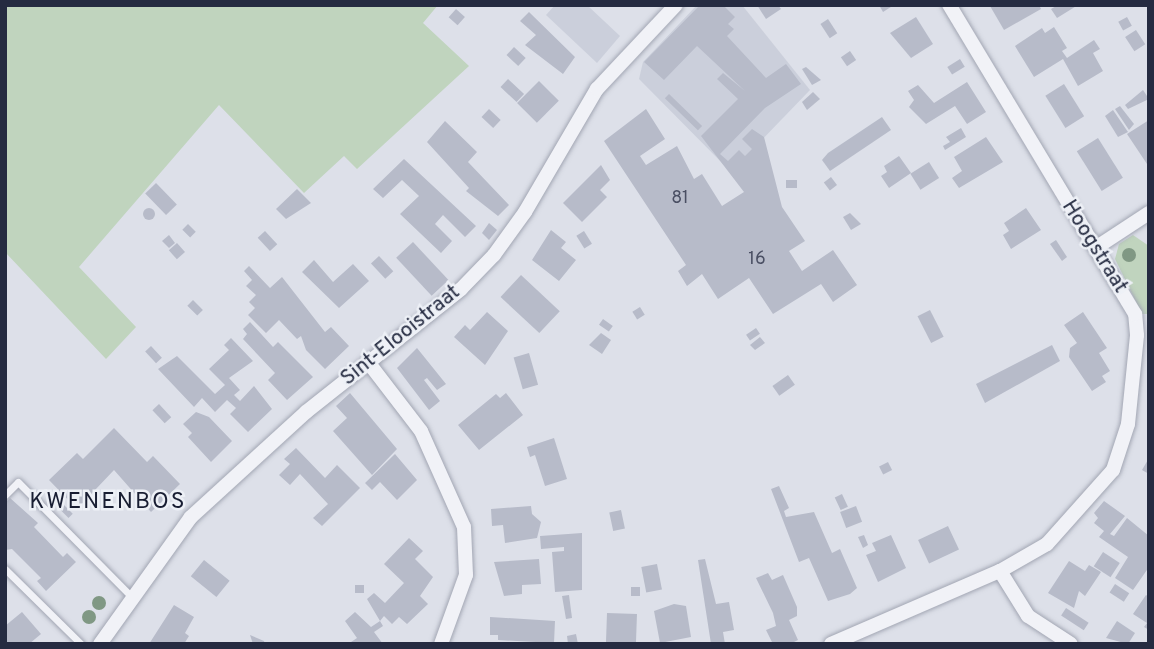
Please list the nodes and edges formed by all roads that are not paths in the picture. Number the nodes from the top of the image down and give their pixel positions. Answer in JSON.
{"nodes":[{"id":1,"x":676,"y":5,"type":"edge"},
{"id":2,"x":949,"y":5,"type":"edge"},
{"id":3,"x":1149,"y":213,"type":"edge"},
{"id":4,"x":1097,"y":247,"type":"junction"},
{"id":5,"x":368,"y":362,"type":"junction"},
{"id":6,"x":5,"y":495,"type":"edge"},
{"id":7,"x":5,"y":569,"type":"edge"},
{"id":8,"x":1000,"y":571,"type":"junction"},
{"id":9,"x":132,"y":597,"type":"junction"},
{"id":10,"x":80,"y":644,"type":"edge"},
{"id":11,"x":100,"y":644,"type":"edge"},
{"id":12,"x":441,"y":644,"type":"edge"},
{"id":13,"x":831,"y":644,"type":"edge"},
{"id":14,"x":1071,"y":644,"type":"edge"}],
"edges":[{"from":1,"to":5,"type":"street","name":"Sint-Elooistraat"},
{"from":2,"to":4,"type":"street","name":"Hoogstraat"},
{"from":3,"to":4,"type":"street"},
{"from":4,"to":8,"type":"street","name":"Hoogstraat"},
{"from":5,"to":9,"type":"street","name":"Sint-Elooistraat"},
{"from":5,"to":12,"type":"street"},
{"from":6,"to":9,"type":"lane"},
{"from":7,"to":10,"type":"lane"},
{"from":8,"to":13,"type":"street","name":"Hoogstraat"},
{"from":8,"to":14,"type":"street"},
{"from":9,"to":11,"type":"street","name":"Sint-Elooistraat"}]}
